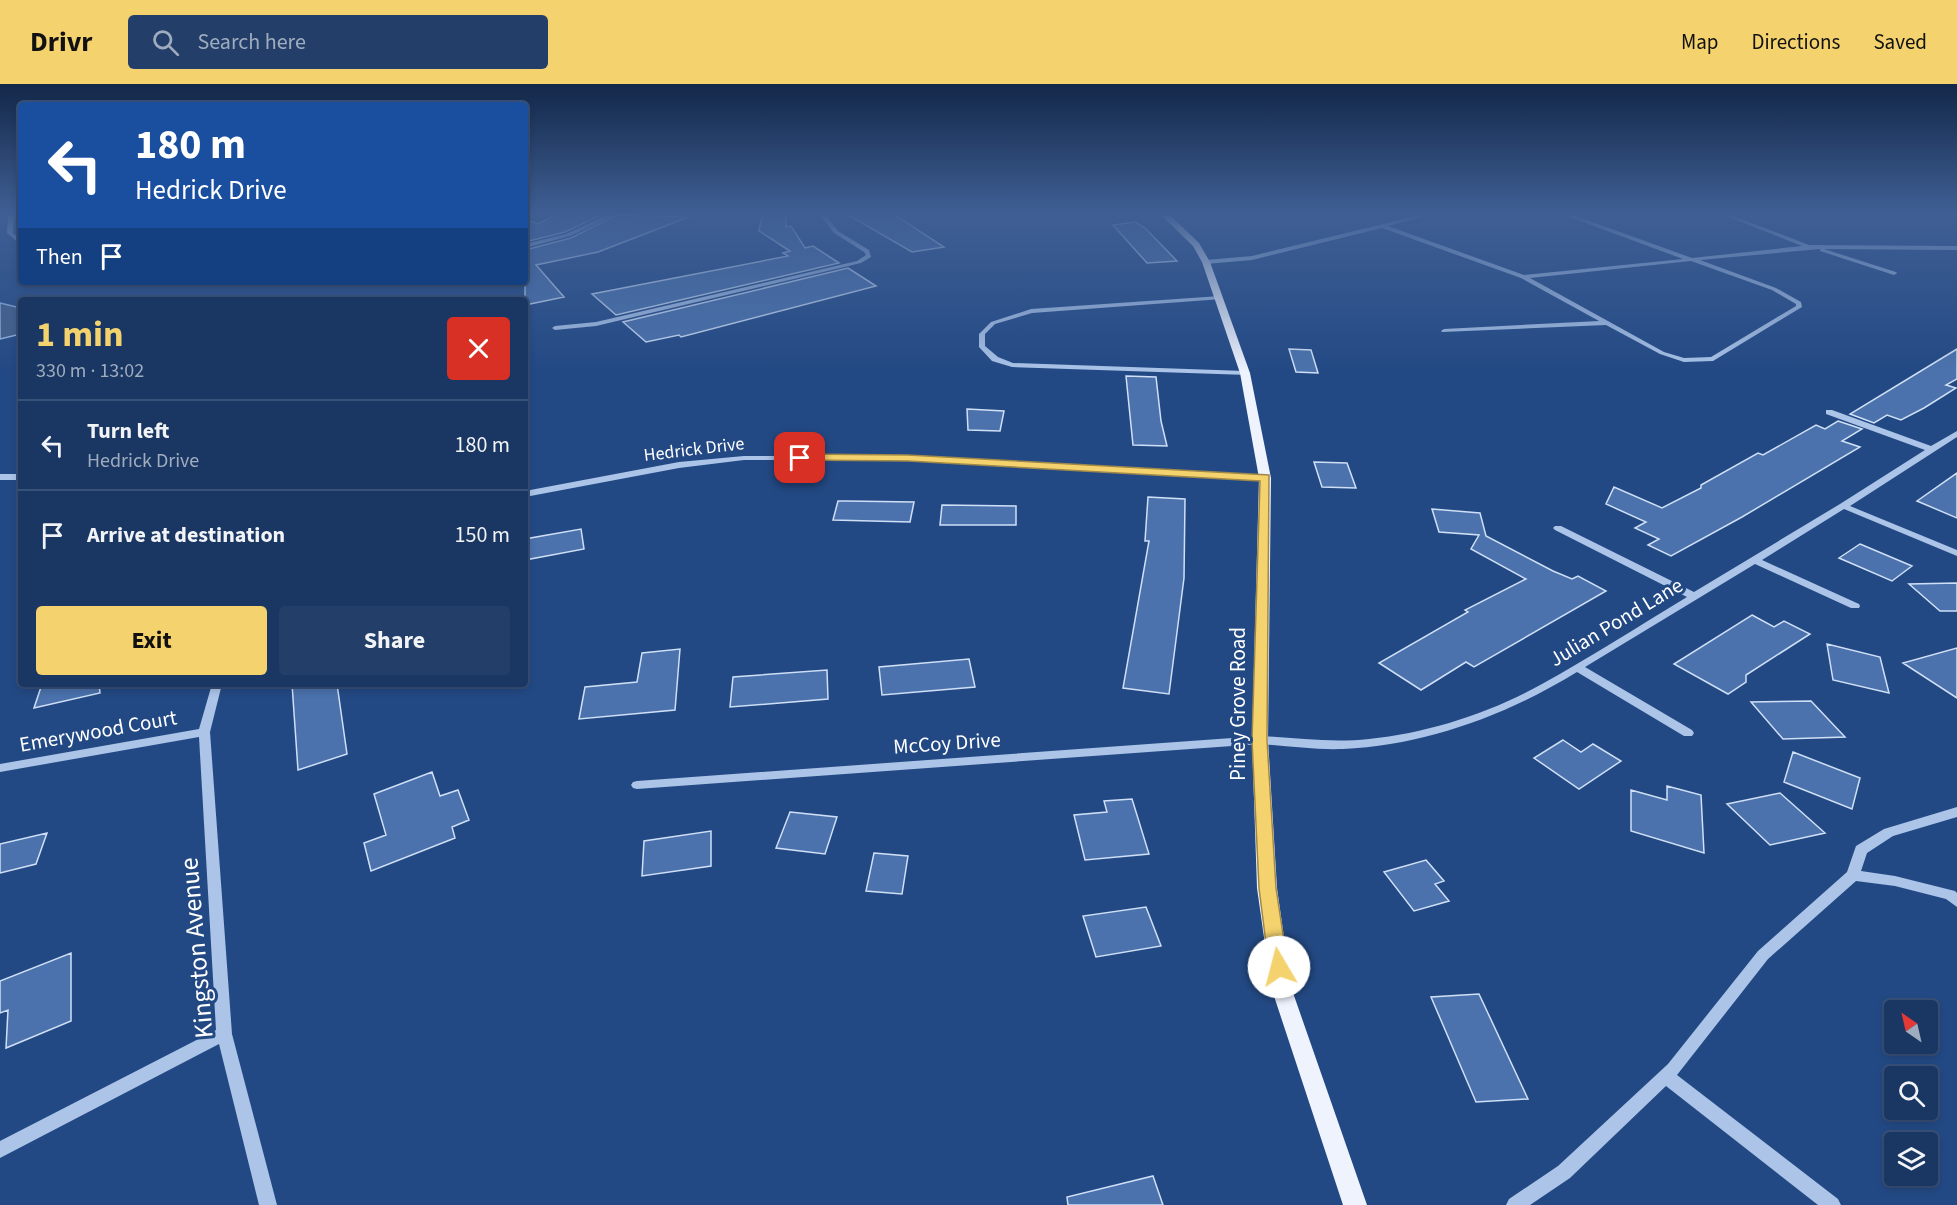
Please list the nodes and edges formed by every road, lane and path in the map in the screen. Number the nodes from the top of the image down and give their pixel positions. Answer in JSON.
{"nodes":[{"id":1,"x":836,"y":267,"type":"edge"},
{"id":2,"x":1208,"y":267,"type":"edge"},
{"id":3,"x":1496,"y":267,"type":"edge"},
{"id":4,"x":1622,"y":267,"type":"edge"},
{"id":5,"x":1716,"y":267,"type":"edge"},
{"id":6,"x":1876,"y":267,"type":"edge"},
{"id":7,"x":1894,"y":273,"type":"dead end"},
{"id":8,"x":1523,"y":277,"type":"junction"},
{"id":9,"x":1220,"y":298,"type":"junction"},
{"id":10,"x":1608,"y":323,"type":"junction"},
{"id":11,"x":555,"y":328,"type":"dead end"},
{"id":12,"x":1444,"y":331,"type":"dead end"},
{"id":13,"x":1245,"y":373,"type":"junction"},
{"id":14,"x":1829,"y":412,"type":"dead end"},
{"id":15,"x":1957,"y":433,"type":"edge"},
{"id":16,"x":1931,"y":449,"type":"junction"},
{"id":17,"x":0,"y":477,"type":"edge"},
{"id":18,"x":18,"y":477,"type":"edge"},
{"id":19,"x":1265,"y":478,"type":"junction"},
{"id":20,"x":528,"y":493,"type":"edge"},
{"id":21,"x":1843,"y":506,"type":"junction"},
{"id":22,"x":1558,"y":528,"type":"dead end"},
{"id":23,"x":1957,"y":553,"type":"edge"},
{"id":24,"x":1755,"y":560,"type":"junction"},
{"id":25,"x":1695,"y":597,"type":"junction"},
{"id":26,"x":1855,"y":606,"type":"dead end"},
{"id":27,"x":1578,"y":668,"type":"junction"},
{"id":28,"x":216,"y":687,"type":"edge"},
{"id":29,"x":204,"y":732,"type":"junction"},
{"id":30,"x":1688,"y":733,"type":"dead end"},
{"id":31,"x":1260,"y":740,"type":"junction"},
{"id":32,"x":0,"y":768,"type":"edge"},
{"id":33,"x":637,"y":785,"type":"dead end"},
{"id":34,"x":1957,"y":812,"type":"edge"},
{"id":35,"x":1853,"y":875,"type":"junction"},
{"id":36,"x":1957,"y":901,"type":"edge"},
{"id":37,"x":224,"y":1034,"type":"junction"},
{"id":38,"x":1666,"y":1076,"type":"junction"},
{"id":39,"x":0,"y":1150,"type":"edge"},
{"id":40,"x":268,"y":1205,"type":"edge"},
{"id":41,"x":1355,"y":1205,"type":"edge"},
{"id":42,"x":1515,"y":1205,"type":"edge"},
{"id":43,"x":1832,"y":1205,"type":"edge"}],
"edges":[{"from":1,"to":11,"type":"street"},
{"from":2,"to":9,"type":"main road","name":"Piney Grove Road"},
{"from":3,"to":8,"type":"street"},
{"from":4,"to":8,"type":"street"},
{"from":5,"to":10,"type":"street"},
{"from":6,"to":7,"type":"street"},
{"from":8,"to":10,"type":"street"},
{"from":9,"to":13,"type":"main road","name":"Piney Grove Road"},
{"from":9,"to":13,"type":"street"},
{"from":10,"to":12,"type":"street"},
{"from":13,"to":19,"type":"main road","name":"Piney Grove Road"},
{"from":14,"to":16,"type":"street"},
{"from":15,"to":16,"type":"street","name":"Julian Pond Lane"},
{"from":16,"to":21,"type":"street","name":"Julian Pond Lane"},
{"from":17,"to":18,"type":"street"},
{"from":19,"to":20,"type":"street","name":"Hedrick Drive"},
{"from":19,"to":31,"type":"main road","name":"Piney Grove Road"},
{"from":21,"to":23,"type":"street"},
{"from":21,"to":24,"type":"street","name":"Julian Pond Lane"},
{"from":22,"to":25,"type":"street"},
{"from":24,"to":25,"type":"street","name":"Julian Pond Lane"},
{"from":24,"to":26,"type":"street"},
{"from":25,"to":27,"type":"street","name":"Julian Pond Lane"},
{"from":27,"to":30,"type":"street"},
{"from":27,"to":31,"type":"street","name":"Julian Pond Lane"},
{"from":28,"to":29,"type":"street","name":"Kingston Avenue"},
{"from":29,"to":32,"type":"street","name":"Emerywood Court"},
{"from":29,"to":37,"type":"street","name":"Kingston Avenue"},
{"from":31,"to":33,"type":"street","name":"McCoy Drive"},
{"from":31,"to":41,"type":"main road","name":"Piney Grove Road"},
{"from":34,"to":35,"type":"street"},
{"from":35,"to":36,"type":"street"},
{"from":35,"to":38,"type":"street"},
{"from":37,"to":39,"type":"street"},
{"from":37,"to":40,"type":"street","name":"Kingston Avenue"},
{"from":38,"to":42,"type":"street"},
{"from":38,"to":43,"type":"street"}]}
